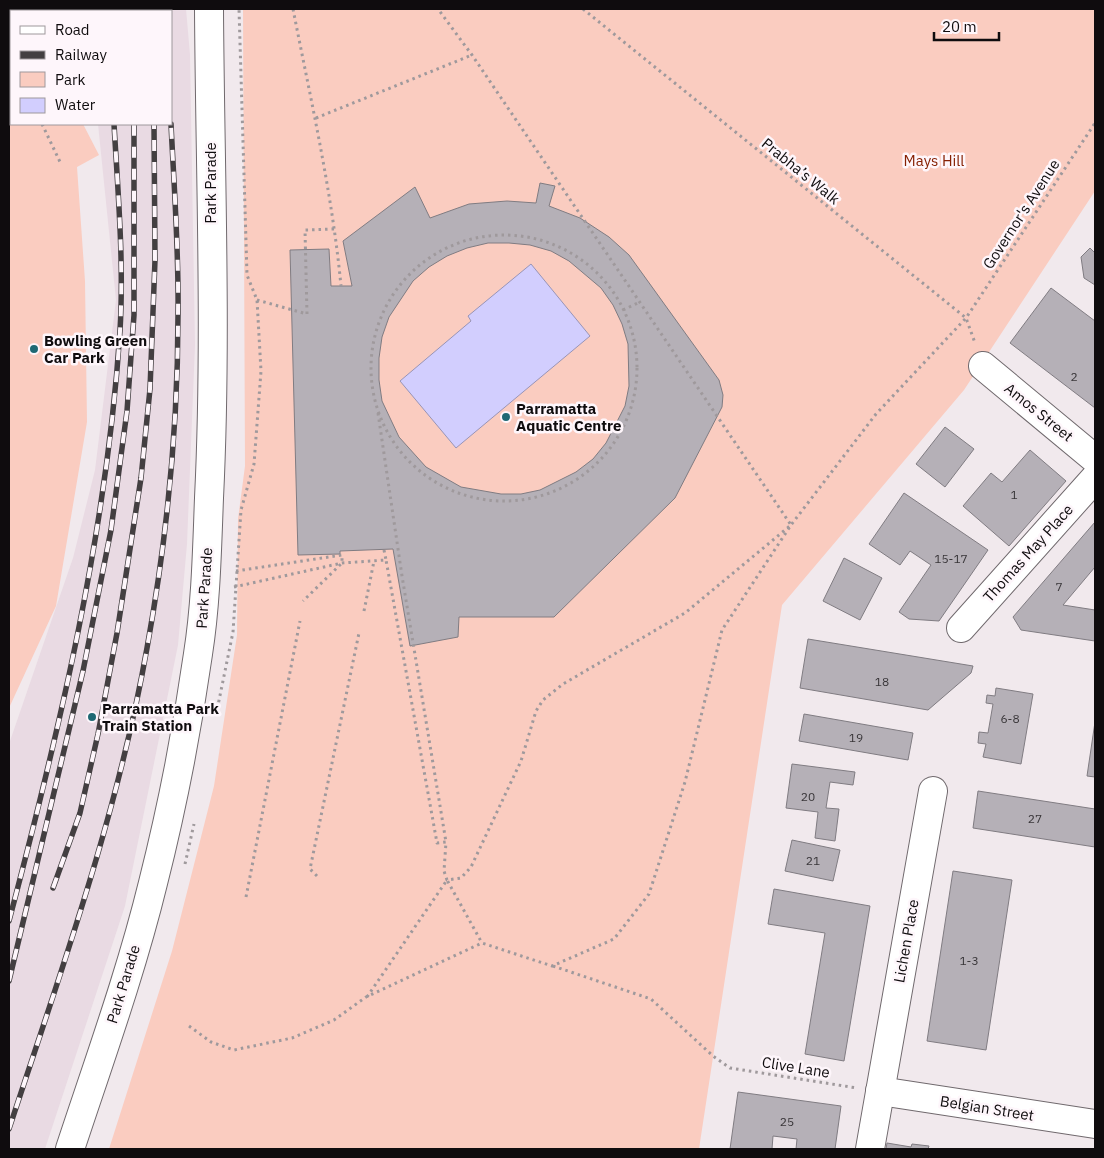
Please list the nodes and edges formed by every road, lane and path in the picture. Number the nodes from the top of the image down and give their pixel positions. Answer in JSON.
{"nodes":[{"id":1,"x":209,"y":9,"type":"edge"},
{"id":2,"x":293,"y":9,"type":"edge"},
{"id":3,"x":438,"y":9,"type":"edge"},
{"id":4,"x":583,"y":9,"type":"edge"},
{"id":5,"x":472,"y":55,"type":"junction"},
{"id":6,"x":316,"y":118,"type":"junction"},
{"id":7,"x":1095,"y":123,"type":"edge"},
{"id":8,"x":42,"y":125,"type":"edge"},
{"id":9,"x":62,"y":164,"type":"dead end"},
{"id":10,"x":335,"y":229,"type":"junction"},
{"id":11,"x":341,"y":286,"type":"dead end"},
{"id":12,"x":257,"y":300,"type":"dead end"},
{"id":13,"x":640,"y":302,"type":"junction"},
{"id":14,"x":623,"y":310,"type":"junction"},
{"id":15,"x":966,"y":318,"type":"junction"},
{"id":16,"x":983,"y":366,"type":"joint"},
{"id":17,"x":377,"y":407,"type":"junction"},
{"id":18,"x":1095,"y":458,"type":"edge"},
{"id":19,"x":1095,"y":478,"type":"edge"},
{"id":20,"x":791,"y":525,"type":"junction"},
{"id":21,"x":384,"y":550,"type":"dead end"},
{"id":22,"x":386,"y":560,"type":"junction"},
{"id":23,"x":374,"y":561,"type":"junction"},
{"id":24,"x":342,"y":563,"type":"junction"},
{"id":25,"x":236,"y":571,"type":"dead end"},
{"id":26,"x":234,"y":586,"type":"dead end"},
{"id":27,"x":303,"y":601,"type":"dead end"},
{"id":28,"x":364,"y":611,"type":"dead end"},
{"id":29,"x":300,"y":621,"type":"dead end"},
{"id":30,"x":961,"y":628,"type":"dead end"},
{"id":31,"x":359,"y":633,"type":"dead end"},
{"id":32,"x":933,"y":791,"type":"dead end"},
{"id":33,"x":446,"y":842,"type":"junction"},
{"id":34,"x":317,"y":876,"type":"dead end"},
{"id":35,"x":447,"y":880,"type":"junction"},
{"id":36,"x":246,"y":897,"type":"dead end"},
{"id":37,"x":482,"y":943,"type":"junction"},
{"id":38,"x":552,"y":966,"type":"junction"},
{"id":39,"x":366,"y":997,"type":"junction"},
{"id":40,"x":189,"y":1026,"type":"dead end"},
{"id":41,"x":880,"y":1092,"type":"junction"},
{"id":42,"x":1095,"y":1124,"type":"edge"},
{"id":43,"x":70,"y":1149,"type":"edge"},
{"id":44,"x":870,"y":1149,"type":"edge"}],
"edges":[{"from":1,"to":43,"type":"street","name":"Park Parade"},
{"from":2,"to":6,"type":"path"},
{"from":3,"to":5,"type":"path"},
{"from":4,"to":15,"type":"path","name":"Prabha’s Walk"},
{"from":5,"to":6,"type":"path"},
{"from":5,"to":13,"type":"path"},
{"from":6,"to":10,"type":"path"},
{"from":7,"to":15,"type":"path","name":"Governor's Avenue"},
{"from":8,"to":9,"type":"path"},
{"from":10,"to":11,"type":"path"},
{"from":10,"to":12,"type":"path"},
{"from":13,"to":14,"type":"path"},
{"from":13,"to":20,"type":"path"},
{"from":14,"to":17,"type":"path"},
{"from":14,"to":17,"type":"path"},
{"from":15,"to":16,"type":"path"},
{"from":15,"to":20,"type":"path","name":"Governor's Avenue"},
{"from":16,"to":18,"type":"street","name":"Amos Street"},
{"from":17,"to":33,"type":"path"},
{"from":19,"to":30,"type":"street","name":"Thomas May Place"},
{"from":20,"to":35,"type":"path"},
{"from":20,"to":38,"type":"path"},
{"from":21,"to":22,"type":"path"},
{"from":22,"to":23,"type":"path"},
{"from":22,"to":33,"type":"path"},
{"from":23,"to":24,"type":"path"},
{"from":23,"to":28,"type":"path"},
{"from":24,"to":25,"type":"path"},
{"from":24,"to":26,"type":"path"},
{"from":24,"to":27,"type":"path"},
{"from":29,"to":36,"type":"path"},
{"from":31,"to":34,"type":"path"},
{"from":32,"to":41,"type":"street","name":"Lichen Place"},
{"from":33,"to":35,"type":"path"},
{"from":35,"to":37,"type":"path"},
{"from":35,"to":39,"type":"path"},
{"from":37,"to":38,"type":"path","name":"Clive Lane"},
{"from":37,"to":39,"type":"path"},
{"from":38,"to":41,"type":"path","name":"Clive Lane"},
{"from":39,"to":40,"type":"path"},
{"from":41,"to":42,"type":"street","name":"Belgian Street"},
{"from":41,"to":44,"type":"street","name":"Lichen Place"}]}
